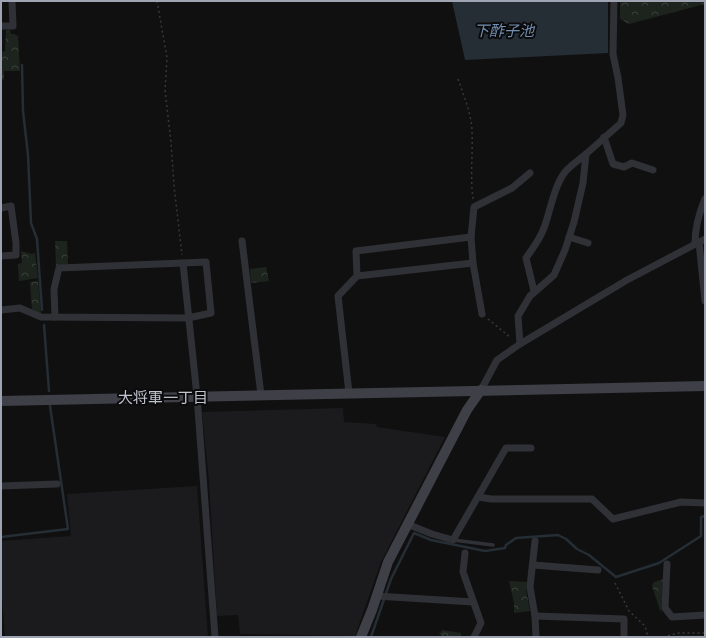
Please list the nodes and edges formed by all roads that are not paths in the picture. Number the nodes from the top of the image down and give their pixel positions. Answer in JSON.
{"nodes":[{"id":1,"x":12,"y":1,"type":"edge"},
{"id":2,"x":614,"y":1,"type":"edge"},
{"id":3,"x":1,"y":26,"type":"edge"},
{"id":4,"x":604,"y":137,"type":"junction"},
{"id":5,"x":586,"y":154,"type":"junction"},
{"id":6,"x":652,"y":170,"type":"dead end"},
{"id":7,"x":530,"y":173,"type":"dead end"},
{"id":8,"x":705,"y":199,"type":"edge"},
{"id":9,"x":1,"y":208,"type":"edge"},
{"id":10,"x":471,"y":236,"type":"junction"},
{"id":11,"x":569,"y":237,"type":"junction"},
{"id":12,"x":242,"y":240,"type":"dead end"},
{"id":13,"x":700,"y":241,"type":"edge"},
{"id":14,"x":588,"y":243,"type":"dead end"},
{"id":15,"x":1,"y":256,"type":"edge"},
{"id":16,"x":183,"y":263,"type":"junction"},
{"id":17,"x":473,"y":263,"type":"junction"},
{"id":18,"x":357,"y":276,"type":"junction"},
{"id":19,"x":534,"y":291,"type":"junction"},
{"id":20,"x":705,"y":300,"type":"edge"},
{"id":21,"x":1,"y":310,"type":"edge"},
{"id":22,"x":482,"y":314,"type":"road end"},
{"id":23,"x":55,"y":317,"type":"junction"},
{"id":24,"x":188,"y":318,"type":"junction"},
{"id":25,"x":520,"y":342,"type":"junction"},
{"id":26,"x":705,"y":386,"type":"edge"},
{"id":27,"x":481,"y":390,"type":"junction"},
{"id":28,"x":349,"y":393,"type":"junction"},
{"id":29,"x":261,"y":395,"type":"junction"},
{"id":30,"x":197,"y":396,"type":"junction"},
{"id":31,"x":1,"y":401,"type":"edge"},
{"id":32,"x":531,"y":448,"type":"dead end"},
{"id":33,"x":57,"y":484,"type":"dead end"},
{"id":34,"x":1,"y":486,"type":"edge"},
{"id":35,"x":478,"y":497,"type":"junction"},
{"id":36,"x":705,"y":503,"type":"edge"},
{"id":37,"x":407,"y":524,"type":"junction"},
{"id":38,"x":453,"y":540,"type":"junction"},
{"id":39,"x":535,"y":541,"type":"dead end"},
{"id":40,"x":493,"y":545,"type":"dead end"},
{"id":41,"x":465,"y":553,"type":"dead end"},
{"id":42,"x":533,"y":564,"type":"junction"},
{"id":43,"x":667,"y":564,"type":"dead end"},
{"id":44,"x":598,"y":570,"type":"dead end"},
{"id":45,"x":382,"y":597,"type":"junction"},
{"id":46,"x":473,"y":602,"type":"junction"},
{"id":47,"x":705,"y":615,"type":"edge"},
{"id":48,"x":535,"y":616,"type":"junction"},
{"id":49,"x":215,"y":637,"type":"edge"},
{"id":50,"x":361,"y":637,"type":"edge"},
{"id":51,"x":474,"y":637,"type":"edge"},
{"id":52,"x":536,"y":637,"type":"edge"},
{"id":53,"x":624,"y":637,"type":"edge"}],
"edges":[{"from":1,"to":3,"type":"street"},
{"from":2,"to":4,"type":"street"},
{"from":4,"to":5,"type":"street"},
{"from":4,"to":6,"type":"street"},
{"from":5,"to":11,"type":"street"},
{"from":5,"to":19,"type":"street"},
{"from":7,"to":10,"type":"street"},
{"from":8,"to":13,"type":"street"},
{"from":9,"to":15,"type":"street"},
{"from":10,"to":17,"type":"street"},
{"from":10,"to":18,"type":"street"},
{"from":11,"to":14,"type":"street"},
{"from":11,"to":19,"type":"street"},
{"from":12,"to":29,"type":"street"},
{"from":13,"to":20,"type":"street"},
{"from":13,"to":25,"type":"street"},
{"from":16,"to":23,"type":"street"},
{"from":16,"to":24,"type":"street"},
{"from":16,"to":24,"type":"street"},
{"from":17,"to":18,"type":"street"},
{"from":17,"to":22,"type":"street"},
{"from":18,"to":28,"type":"street"},
{"from":19,"to":25,"type":"street"},
{"from":21,"to":23,"type":"street"},
{"from":23,"to":24,"type":"street"},
{"from":24,"to":30,"type":"street"},
{"from":25,"to":27,"type":"street"},
{"from":26,"to":27,"type":"street"},
{"from":27,"to":28,"type":"street"},
{"from":27,"to":37,"type":"street"},
{"from":28,"to":29,"type":"street"},
{"from":29,"to":30,"type":"street"},
{"from":30,"to":31,"type":"street"},
{"from":30,"to":49,"type":"street"},
{"from":32,"to":35,"type":"street"},
{"from":33,"to":34,"type":"street"},
{"from":35,"to":36,"type":"street"},
{"from":35,"to":38,"type":"street"},
{"from":37,"to":38,"type":"street"},
{"from":37,"to":45,"type":"street"},
{"from":38,"to":40,"type":"lane"},
{"from":39,"to":42,"type":"street"},
{"from":41,"to":46,"type":"street"},
{"from":42,"to":44,"type":"street"},
{"from":42,"to":48,"type":"street"},
{"from":43,"to":47,"type":"street"},
{"from":45,"to":46,"type":"street"},
{"from":45,"to":50,"type":"street"},
{"from":46,"to":51,"type":"street"},
{"from":48,"to":52,"type":"street"},
{"from":48,"to":53,"type":"street"}]}
